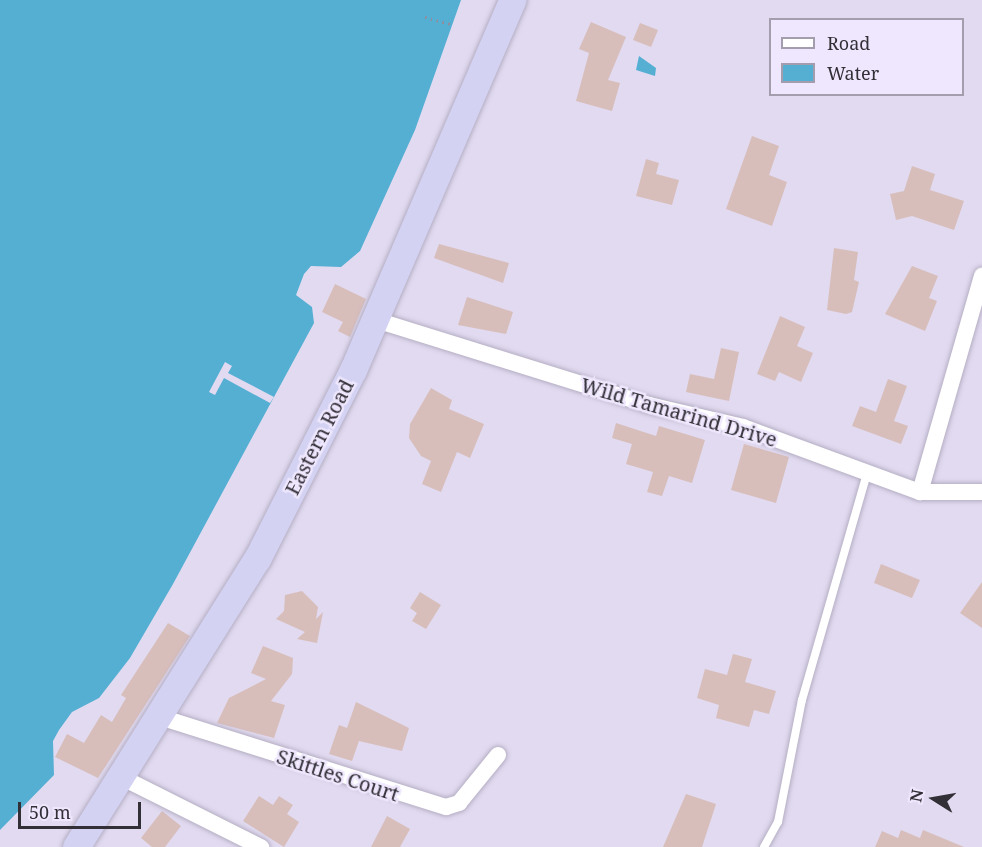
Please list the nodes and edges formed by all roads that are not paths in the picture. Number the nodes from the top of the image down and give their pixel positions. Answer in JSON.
{"nodes":[{"id":1,"x":512,"y":0,"type":"edge"},
{"id":2,"x":982,"y":276,"type":"edge"},
{"id":3,"x":376,"y":320,"type":"junction"},
{"id":4,"x":867,"y":473,"type":"junction"},
{"id":5,"x":920,"y":492,"type":"junction"},
{"id":6,"x":982,"y":492,"type":"edge"},
{"id":7,"x":160,"y":717,"type":"junction"},
{"id":8,"x":498,"y":755,"type":"dead end"},
{"id":9,"x":122,"y":777,"type":"junction"},
{"id":10,"x":76,"y":847,"type":"edge"},
{"id":11,"x":261,"y":847,"type":"edge"},
{"id":12,"x":764,"y":847,"type":"edge"}],
"edges":[{"from":1,"to":3,"type":"highway","name":"Eastern Road"},
{"from":2,"to":5,"type":"street"},
{"from":3,"to":4,"type":"street","name":"Wild Tamarind Drive"},
{"from":3,"to":7,"type":"highway","name":"Eastern Road"},
{"from":4,"to":5,"type":"street","name":"Wild Tamarind Drive"},
{"from":4,"to":12,"type":"lane"},
{"from":5,"to":6,"type":"street","name":"Wild Tamarind Drive"},
{"from":7,"to":8,"type":"street","name":"Skittles Court"},
{"from":7,"to":9,"type":"highway","name":"Eastern Road"},
{"from":9,"to":10,"type":"highway","name":"Eastern Road"},
{"from":9,"to":11,"type":"street"}]}
